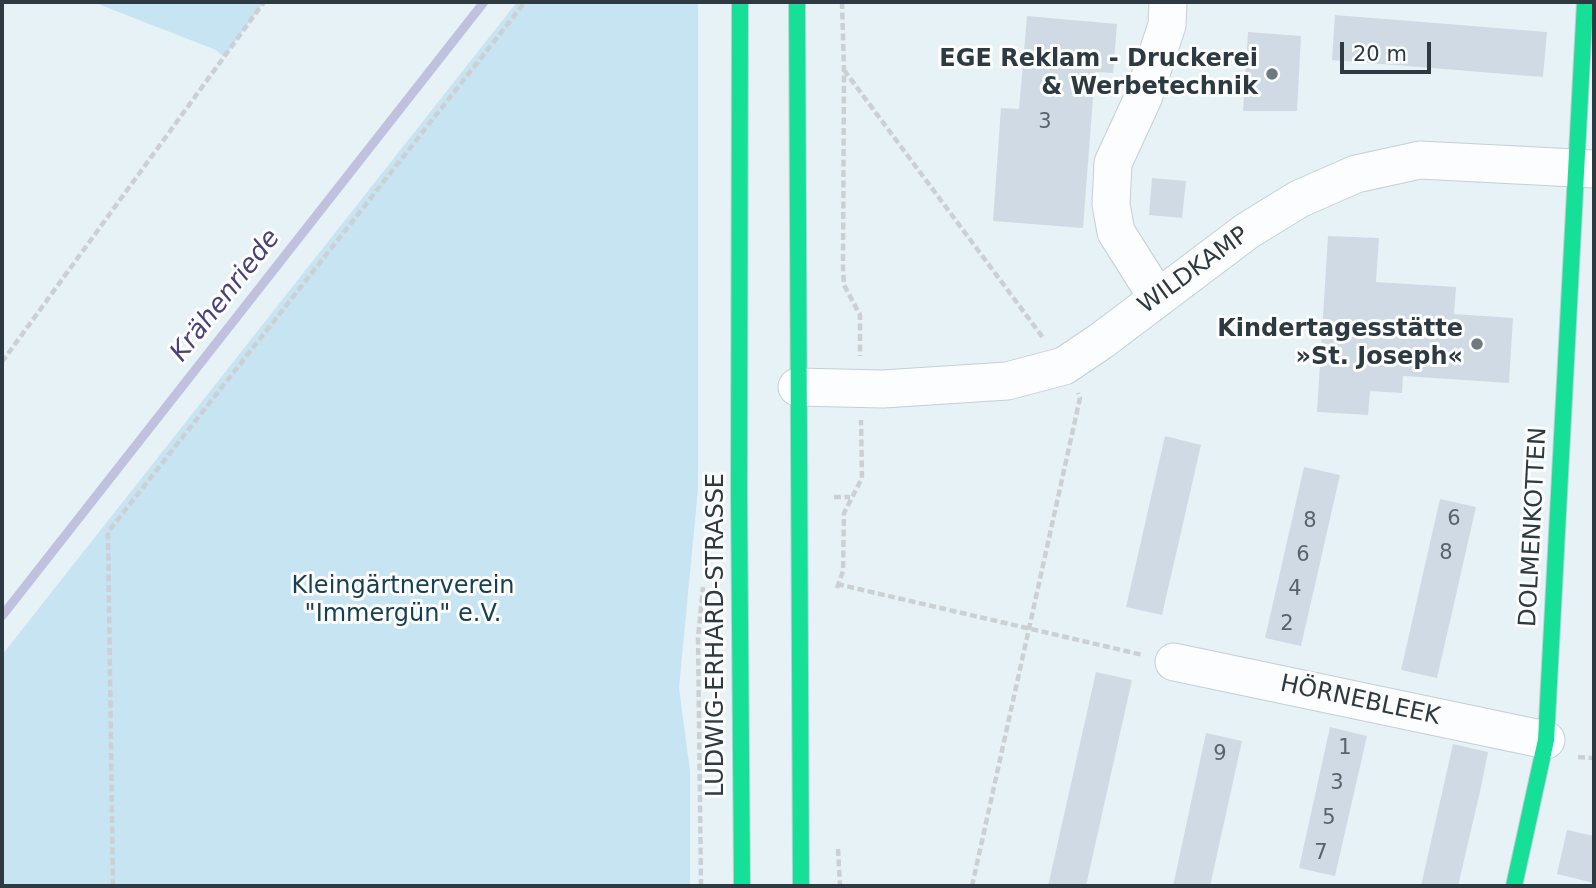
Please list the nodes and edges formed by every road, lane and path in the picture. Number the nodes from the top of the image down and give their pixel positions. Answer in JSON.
{"nodes":[{"id":1,"x":264,"y":2,"type":"edge"},
{"id":2,"x":525,"y":2,"type":"edge"},
{"id":3,"x":740,"y":2,"type":"edge"},
{"id":4,"x":797,"y":2,"type":"edge"},
{"id":5,"x":842,"y":2,"type":"edge"},
{"id":6,"x":1168,"y":2,"type":"edge"},
{"id":7,"x":1585,"y":2,"type":"edge"},
{"id":8,"x":844,"y":69,"type":"junction"},
{"id":9,"x":1585,"y":168,"type":"edge"},
{"id":10,"x":1157,"y":297,"type":"junction"},
{"id":11,"x":2,"y":362,"type":"edge"},
{"id":12,"x":1064,"y":366,"type":"junction"},
{"id":13,"x":791,"y":386,"type":"junction"},
{"id":14,"x":861,"y":389,"type":"junction"},
{"id":15,"x":1028,"y":629,"type":"junction"},
{"id":16,"x":1174,"y":662,"type":"joint"},
{"id":17,"x":1546,"y":740,"type":"junction"},
{"id":18,"x":113,"y":886,"type":"edge"},
{"id":19,"x":742,"y":886,"type":"edge"},
{"id":20,"x":800,"y":886,"type":"edge"},
{"id":21,"x":972,"y":886,"type":"edge"},
{"id":22,"x":1514,"y":886,"type":"edge"}],
"edges":[{"from":1,"to":11,"type":"path"},
{"from":2,"to":18,"type":"path"},
{"from":3,"to":19,"type":"main road","name":"LUDWIG-ERHARD-STRASSE"},
{"from":4,"to":13,"type":"main road"},
{"from":5,"to":8,"type":"path"},
{"from":6,"to":10,"type":"street"},
{"from":7,"to":9,"type":"main road","name":"DOLMENKOTTEN"},
{"from":8,"to":12,"type":"path"},
{"from":8,"to":14,"type":"path"},
{"from":9,"to":10,"type":"street","name":"WILDKAMP"},
{"from":9,"to":17,"type":"main road","name":"DOLMENKOTTEN"},
{"from":10,"to":12,"type":"street","name":"WILDKAMP"},
{"from":12,"to":14,"type":"street","name":"WILDKAMP"},
{"from":12,"to":15,"type":"path"},
{"from":13,"to":14,"type":"street","name":"WILDKAMP"},
{"from":13,"to":20,"type":"main road"},
{"from":14,"to":15,"type":"path"},
{"from":15,"to":16,"type":"path"},
{"from":15,"to":21,"type":"path"},
{"from":16,"to":17,"type":"street","name":"HÖRNEBLEEK"},
{"from":17,"to":22,"type":"main road","name":"DOLMENKOTTEN"}]}
